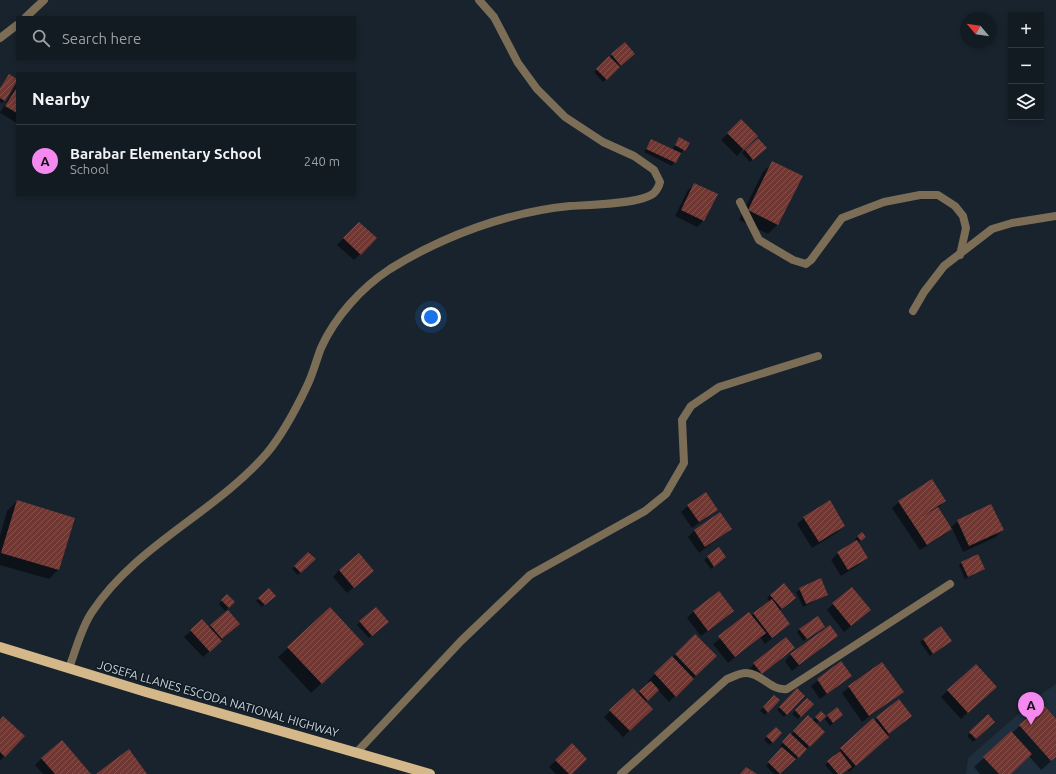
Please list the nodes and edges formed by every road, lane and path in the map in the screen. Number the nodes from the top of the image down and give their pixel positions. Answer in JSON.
{"nodes":[{"id":1,"x":44,"y":0,"type":"edge"},
{"id":2,"x":479,"y":0,"type":"edge"},
{"id":3,"x":27,"y":16,"type":"edge"},
{"id":4,"x":16,"y":26,"type":"edge"},
{"id":5,"x":0,"y":38,"type":"edge"},
{"id":6,"x":740,"y":202,"type":"dead end"},
{"id":7,"x":1056,"y":216,"type":"edge"},
{"id":8,"x":960,"y":255,"type":"junction"},
{"id":9,"x":914,"y":311,"type":"dead end"},
{"id":10,"x":818,"y":356,"type":"dead end"},
{"id":11,"x":950,"y":584,"type":"dead end"},
{"id":12,"x":0,"y":647,"type":"edge"},
{"id":13,"x":69,"y":668,"type":"junction"},
{"id":14,"x":356,"y":753,"type":"junction"},
{"id":15,"x":430,"y":774,"type":"edge"},
{"id":16,"x":621,"y":774,"type":"edge"}],
"edges":[{"from":1,"to":3,"type":"street"},
{"from":2,"to":13,"type":"street"},
{"from":4,"to":5,"type":"street"},
{"from":6,"to":8,"type":"street"},
{"from":7,"to":8,"type":"street"},
{"from":8,"to":9,"type":"street"},
{"from":10,"to":14,"type":"street"},
{"from":11,"to":16,"type":"street"},
{"from":12,"to":13,"type":"main road","name":"JOSEFA LLANES ESCODA NATIONAL HIGHWAY"},
{"from":13,"to":14,"type":"main road","name":"JOSEFA LLANES ESCODA NATIONAL HIGHWAY"},
{"from":14,"to":15,"type":"main road","name":"JOSEFA LLANES ESCODA NATIONAL HIGHWAY"}]}
